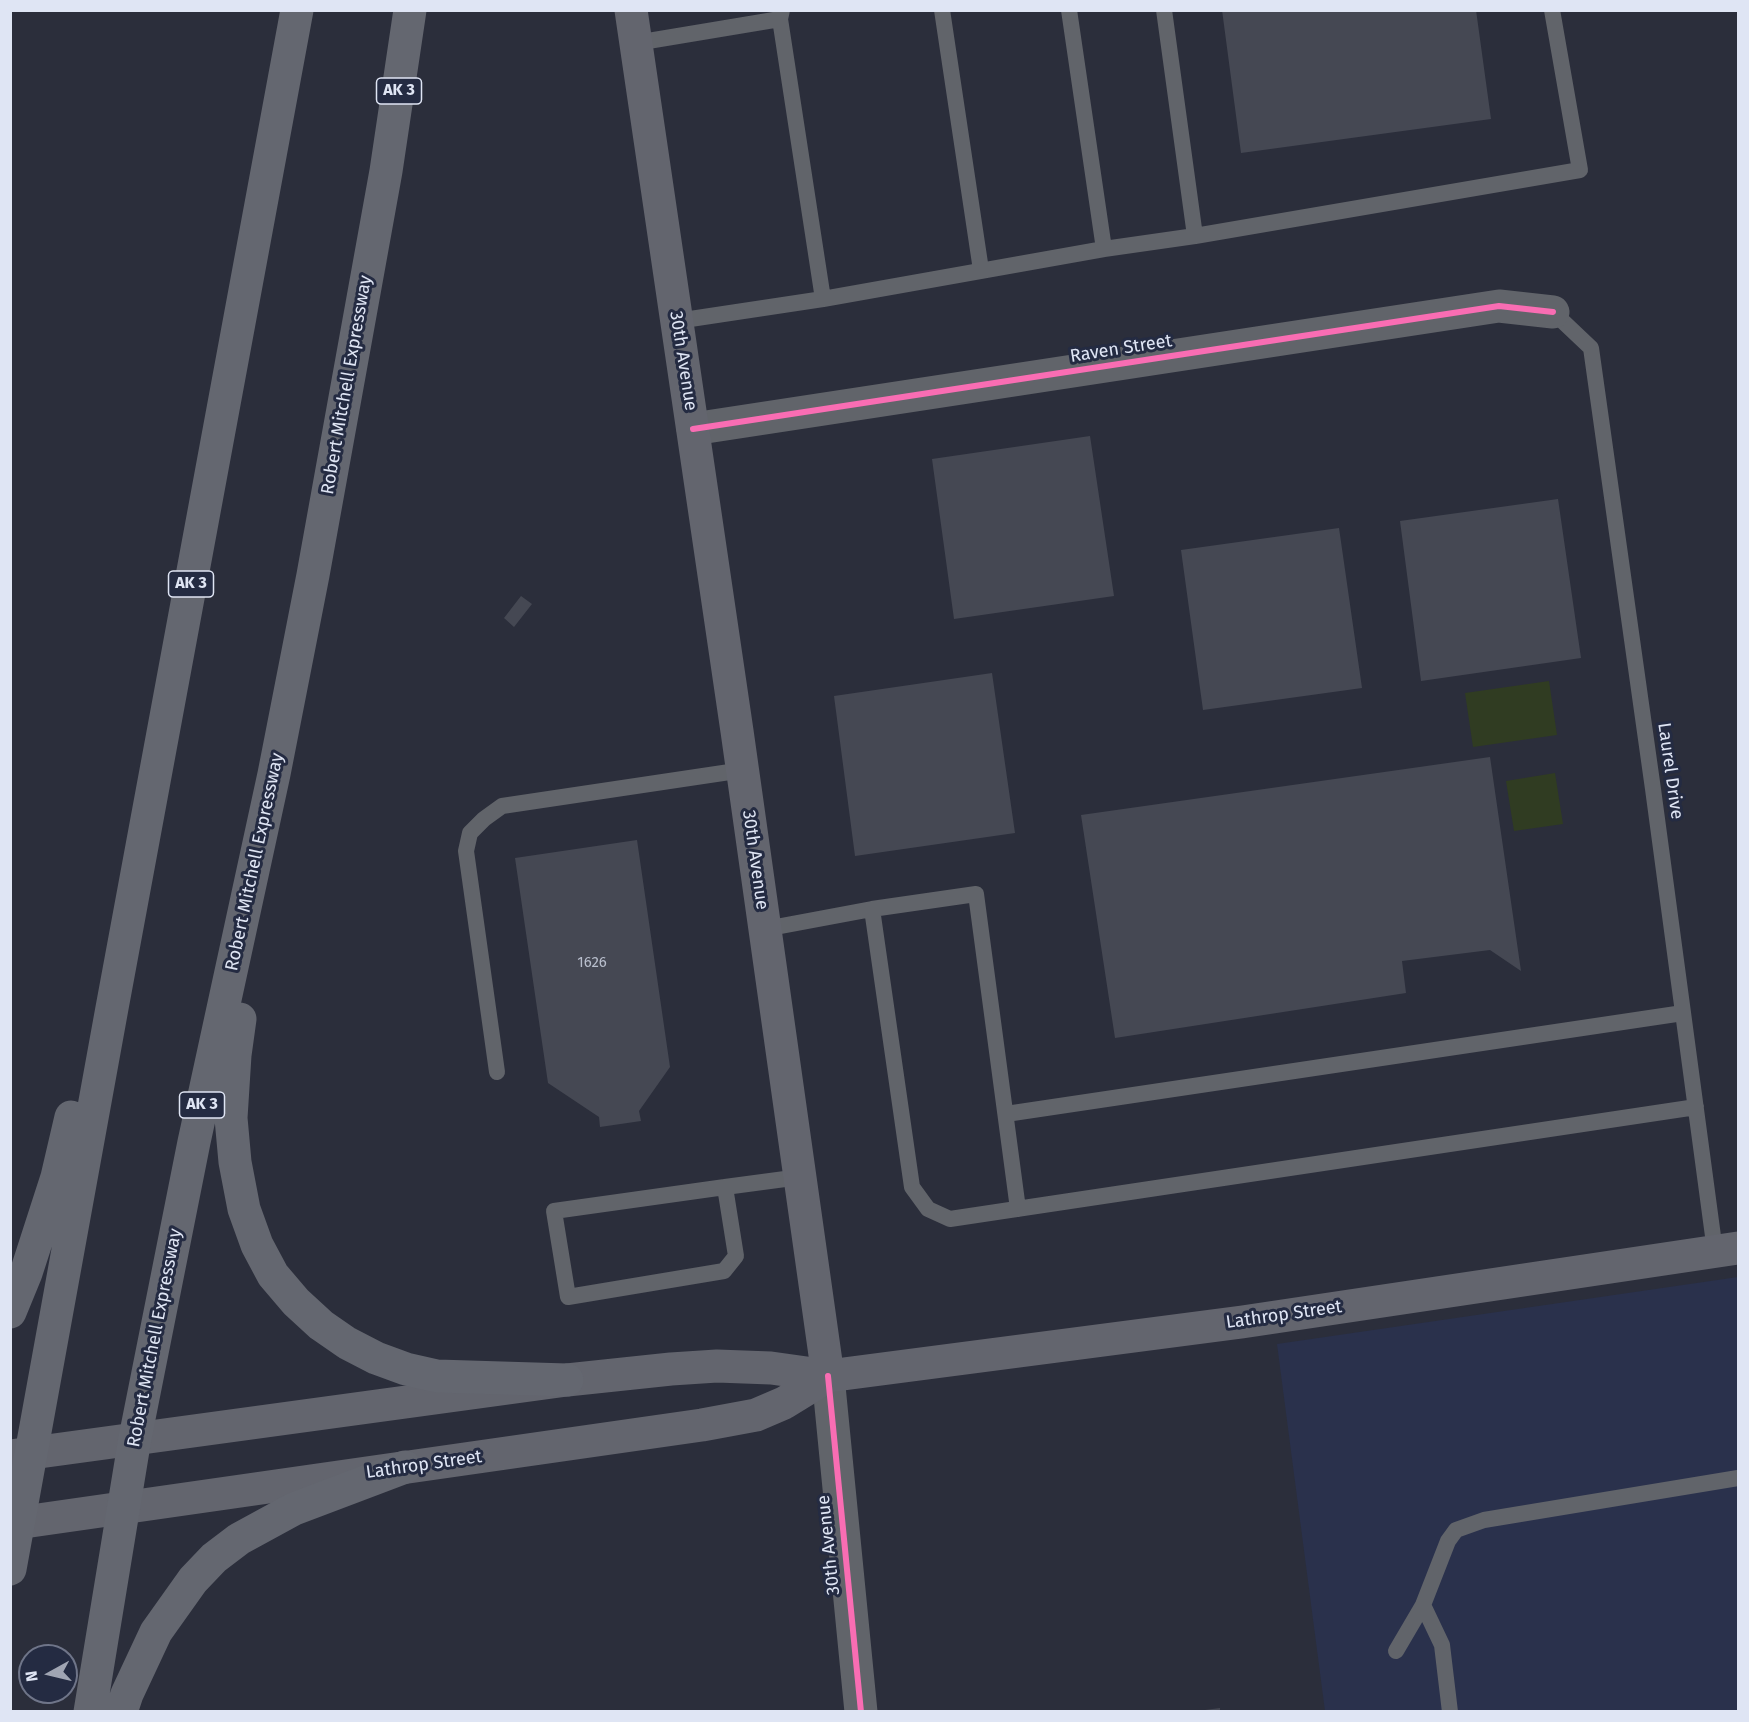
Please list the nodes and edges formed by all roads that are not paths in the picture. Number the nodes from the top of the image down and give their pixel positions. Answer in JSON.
{"nodes":[{"id":1,"x":297,"y":10,"type":"edge"},
{"id":2,"x":410,"y":10,"type":"edge"},
{"id":3,"x":631,"y":10,"type":"edge"},
{"id":4,"x":942,"y":10,"type":"edge"},
{"id":5,"x":1069,"y":10,"type":"edge"},
{"id":6,"x":1164,"y":10,"type":"edge"},
{"id":7,"x":1552,"y":10,"type":"edge"},
{"id":8,"x":781,"y":15,"type":"edge"},
{"id":9,"x":636,"y":43,"type":"junction"},
{"id":10,"x":1195,"y":236,"type":"junction"},
{"id":11,"x":1104,"y":249,"type":"junction"},
{"id":12,"x":981,"y":270,"type":"junction"},
{"id":13,"x":823,"y":298,"type":"junction"},
{"id":14,"x":1553,"y":312,"type":"joint"},
{"id":15,"x":677,"y":321,"type":"junction"},
{"id":16,"x":693,"y":429,"type":"junction"},
{"id":17,"x":189,"y":595,"type":"junction"},
{"id":18,"x":742,"y":770,"type":"junction"},
{"id":19,"x":274,"y":774,"type":"junction"},
{"id":20,"x":872,"y":909,"type":"junction"},
{"id":21,"x":765,"y":929,"type":"junction"},
{"id":22,"x":1683,"y":1013,"type":"junction"},
{"id":23,"x":498,"y":1072,"type":"dead end"},
{"id":24,"x":1696,"y":1107,"type":"junction"},
{"id":25,"x":1006,"y":1114,"type":"junction"},
{"id":26,"x":800,"y":1177,"type":"junction"},
{"id":27,"x":725,"y":1187,"type":"junction"},
{"id":28,"x":1018,"y":1209,"type":"junction"},
{"id":29,"x":1727,"y":1249,"type":"edge"},
{"id":30,"x":10,"y":1312,"type":"edge"},
{"id":31,"x":828,"y":1376,"type":"junction"},
{"id":32,"x":567,"y":1380,"type":"junction"},
{"id":33,"x":135,"y":1437,"type":"junction"},
{"id":34,"x":21,"y":1454,"type":"edge"},
{"id":35,"x":405,"y":1467,"type":"junction"},
{"id":36,"x":1738,"y":1478,"type":"edge"},
{"id":37,"x":122,"y":1508,"type":"junction"},
{"id":38,"x":14,"y":1524,"type":"edge"},
{"id":39,"x":10,"y":1569,"type":"edge"},
{"id":40,"x":1423,"y":1605,"type":"junction"},
{"id":41,"x":1396,"y":1651,"type":"dead end"},
{"id":42,"x":90,"y":1712,"type":"edge"},
{"id":43,"x":121,"y":1712,"type":"edge"},
{"id":44,"x":861,"y":1712,"type":"edge"},
{"id":45,"x":1450,"y":1712,"type":"edge"}],
"edges":[{"from":1,"to":17,"type":"highway","number":"AK 3"},
{"from":2,"to":19,"type":"highway","name":"Robert Mitchell Expressway","number":"AK 3"},
{"from":3,"to":9,"type":"main road","name":"30th Avenue"},
{"from":4,"to":12,"type":"lane"},
{"from":5,"to":11,"type":"lane"},
{"from":6,"to":10,"type":"lane"},
{"from":7,"to":10,"type":"lane"},
{"from":8,"to":9,"type":"lane"},
{"from":8,"to":13,"type":"lane"},
{"from":9,"to":15,"type":"main road","name":"30th Avenue"},
{"from":10,"to":11,"type":"lane"},
{"from":11,"to":12,"type":"lane"},
{"from":12,"to":13,"type":"lane"},
{"from":13,"to":15,"type":"lane"},
{"from":14,"to":16,"type":"street","name":"Raven Street"},
{"from":14,"to":22,"type":"lane","name":"Laurel Drive"},
{"from":15,"to":16,"type":"main road","name":"30th Avenue"},
{"from":16,"to":18,"type":"main road","name":"30th Avenue"},
{"from":17,"to":30,"type":"highway"},
{"from":17,"to":34,"type":"highway","number":"AK 3"},
{"from":18,"to":21,"type":"main road","name":"30th Avenue"},
{"from":18,"to":23,"type":"lane"},
{"from":19,"to":32,"type":"highway"},
{"from":19,"to":33,"type":"highway","name":"Robert Mitchell Expressway","number":"AK 3"},
{"from":20,"to":21,"type":"lane"},
{"from":20,"to":25,"type":"lane"},
{"from":20,"to":28,"type":"lane"},
{"from":21,"to":26,"type":"main road","name":"30th Avenue"},
{"from":22,"to":24,"type":"lane","name":"Laurel Drive"},
{"from":22,"to":25,"type":"lane"},
{"from":24,"to":28,"type":"lane"},
{"from":24,"to":29,"type":"lane","name":"Laurel Drive"},
{"from":25,"to":28,"type":"lane"},
{"from":26,"to":27,"type":"lane"},
{"from":26,"to":31,"type":"main road","name":"30th Avenue"},
{"from":27,"to":27,"type":"lane"},
{"from":29,"to":31,"type":"main road","name":"Lathrop Street"},
{"from":31,"to":32,"type":"main road","name":"Lathrop Street"},
{"from":31,"to":35,"type":"main road","name":"Lathrop Street"},
{"from":31,"to":44,"type":"street","name":"30th Avenue"},
{"from":32,"to":33,"type":"main road","name":"Lathrop Street"},
{"from":33,"to":34,"type":"main road","name":"Lathrop Street"},
{"from":33,"to":37,"type":"highway","name":"Robert Mitchell Expressway","number":"AK 3"},
{"from":34,"to":38,"type":"highway","number":"AK 3"},
{"from":35,"to":37,"type":"main road","name":"Lathrop Street"},
{"from":35,"to":43,"type":"highway"},
{"from":36,"to":40,"type":"lane"},
{"from":37,"to":38,"type":"main road","name":"Lathrop Street"},
{"from":37,"to":42,"type":"highway","name":"Robert Mitchell Expressway","number":"AK 3"},
{"from":38,"to":39,"type":"highway","number":"AK 3"},
{"from":40,"to":41,"type":"lane"},
{"from":40,"to":45,"type":"lane"}]}
